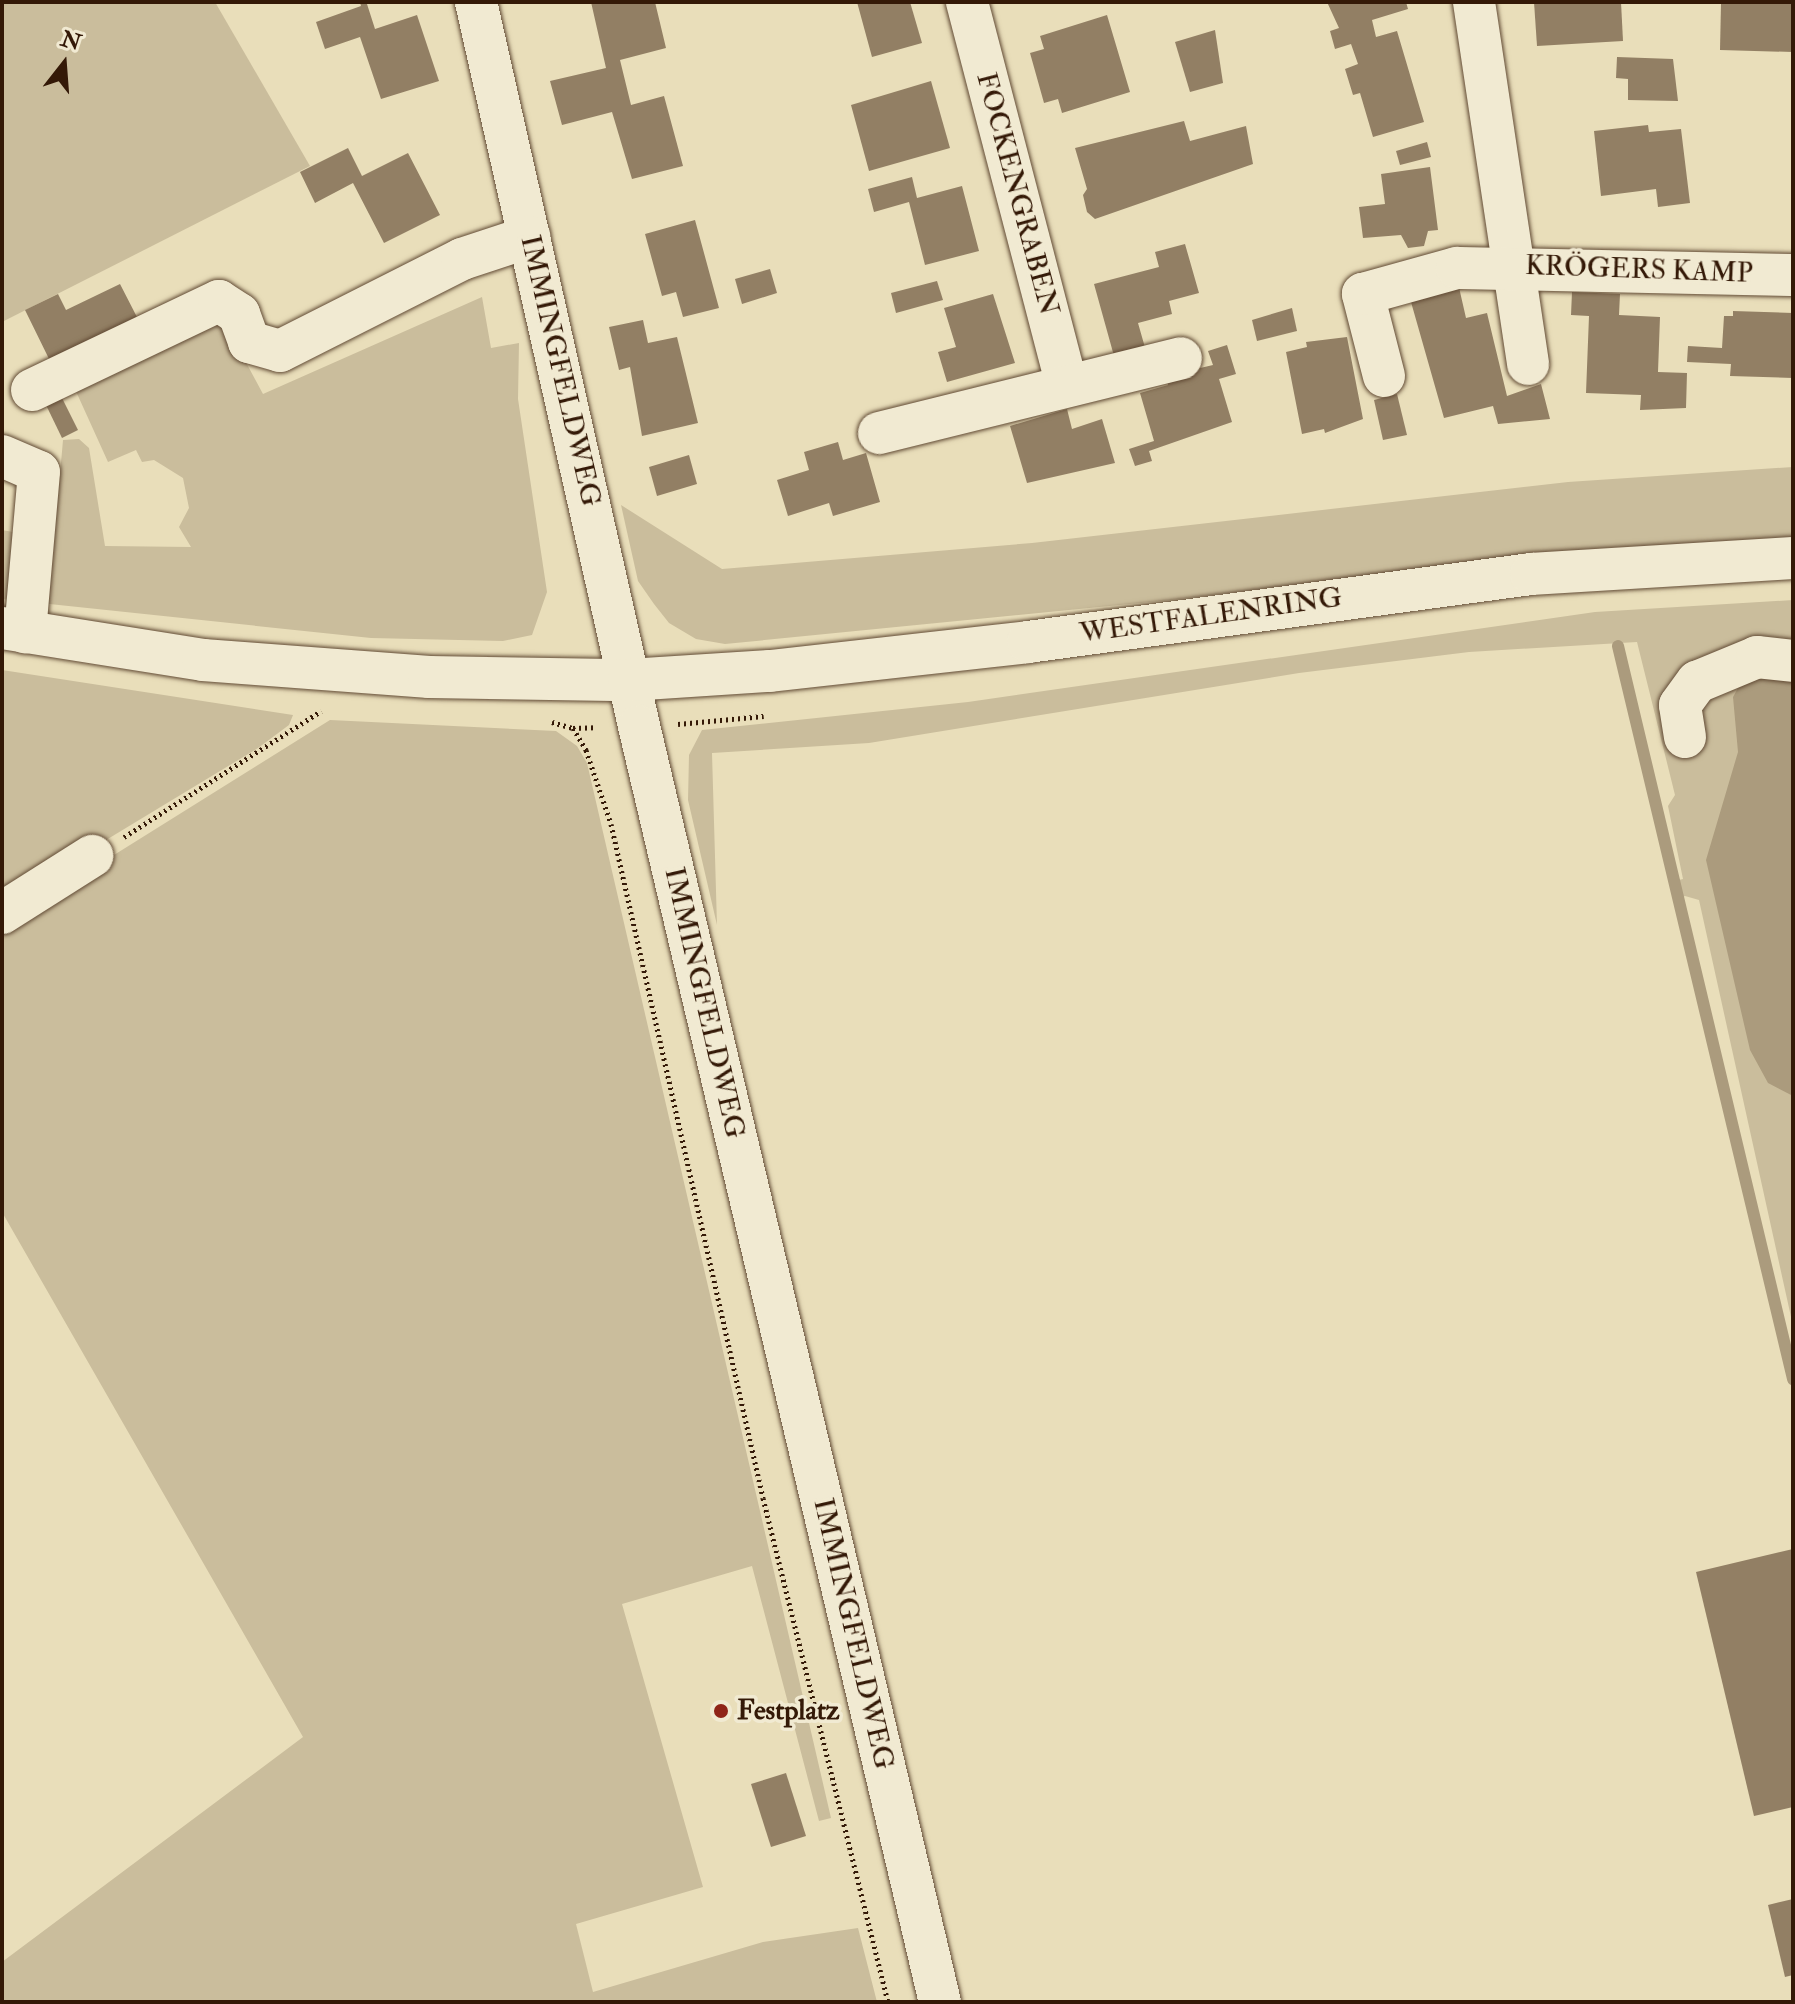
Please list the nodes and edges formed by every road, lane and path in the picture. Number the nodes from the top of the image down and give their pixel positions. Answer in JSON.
{"nodes":[{"id":1,"x":476,"y":2,"type":"edge"},
{"id":2,"x":967,"y":2,"type":"edge"},
{"id":3,"x":1474,"y":2,"type":"edge"},
{"id":4,"x":529,"y":237,"type":"junction"},
{"id":5,"x":1512,"y":267,"type":"junction"},
{"id":6,"x":1793,"y":275,"type":"edge"},
{"id":7,"x":1181,"y":358,"type":"dead end"},
{"id":8,"x":1528,"y":364,"type":"dead end"},
{"id":9,"x":1384,"y":376,"type":"dead end"},
{"id":10,"x":1067,"y":385,"type":"junction"},
{"id":11,"x":32,"y":390,"type":"dead end"},
{"id":12,"x":879,"y":433,"type":"dead end"},
{"id":13,"x":2,"y":456,"type":"edge"},
{"id":14,"x":1793,"y":558,"type":"edge"},
{"id":15,"x":14,"y":630,"type":"edge"},
{"id":16,"x":1793,"y":661,"type":"edge"},
{"id":17,"x":629,"y":680,"type":"junction"},
{"id":18,"x":540,"y":681,"type":"junction"},
{"id":19,"x":324,"y":709,"type":"dead end"},
{"id":20,"x":1685,"y":737,"type":"dead end"},
{"id":21,"x":92,"y":856,"type":"joint"},
{"id":22,"x":2,"y":913,"type":"edge"},
{"id":23,"x":888,"y":2002,"type":"edge"},
{"id":24,"x":940,"y":2002,"type":"edge"}],
"edges":[{"from":1,"to":4,"type":"street","name":"IMMINGFELDWEG"},
{"from":2,"to":10,"type":"street","name":"FOCKENGRABEN"},
{"from":3,"to":5,"type":"street","name":"KRÖGERS KAMP"},
{"from":4,"to":11,"type":"street"},
{"from":4,"to":17,"type":"street","name":"IMMINGFELDWEG"},
{"from":5,"to":6,"type":"street","name":"KRÖGERS KAMP"},
{"from":5,"to":8,"type":"street"},
{"from":5,"to":9,"type":"street"},
{"from":7,"to":10,"type":"street"},
{"from":10,"to":12,"type":"street"},
{"from":13,"to":15,"type":"street"},
{"from":14,"to":17,"type":"street","name":"WESTFALENRING"},
{"from":15,"to":18,"type":"street","name":"WESTFALENRING"},
{"from":16,"to":20,"type":"street"},
{"from":17,"to":18,"type":"street","name":"WESTFALENRING"},
{"from":17,"to":24,"type":"street","name":"IMMINGFELDWEG"},
{"from":18,"to":23,"type":"path"},
{"from":19,"to":21,"type":"path"},
{"from":21,"to":22,"type":"street"}]}
